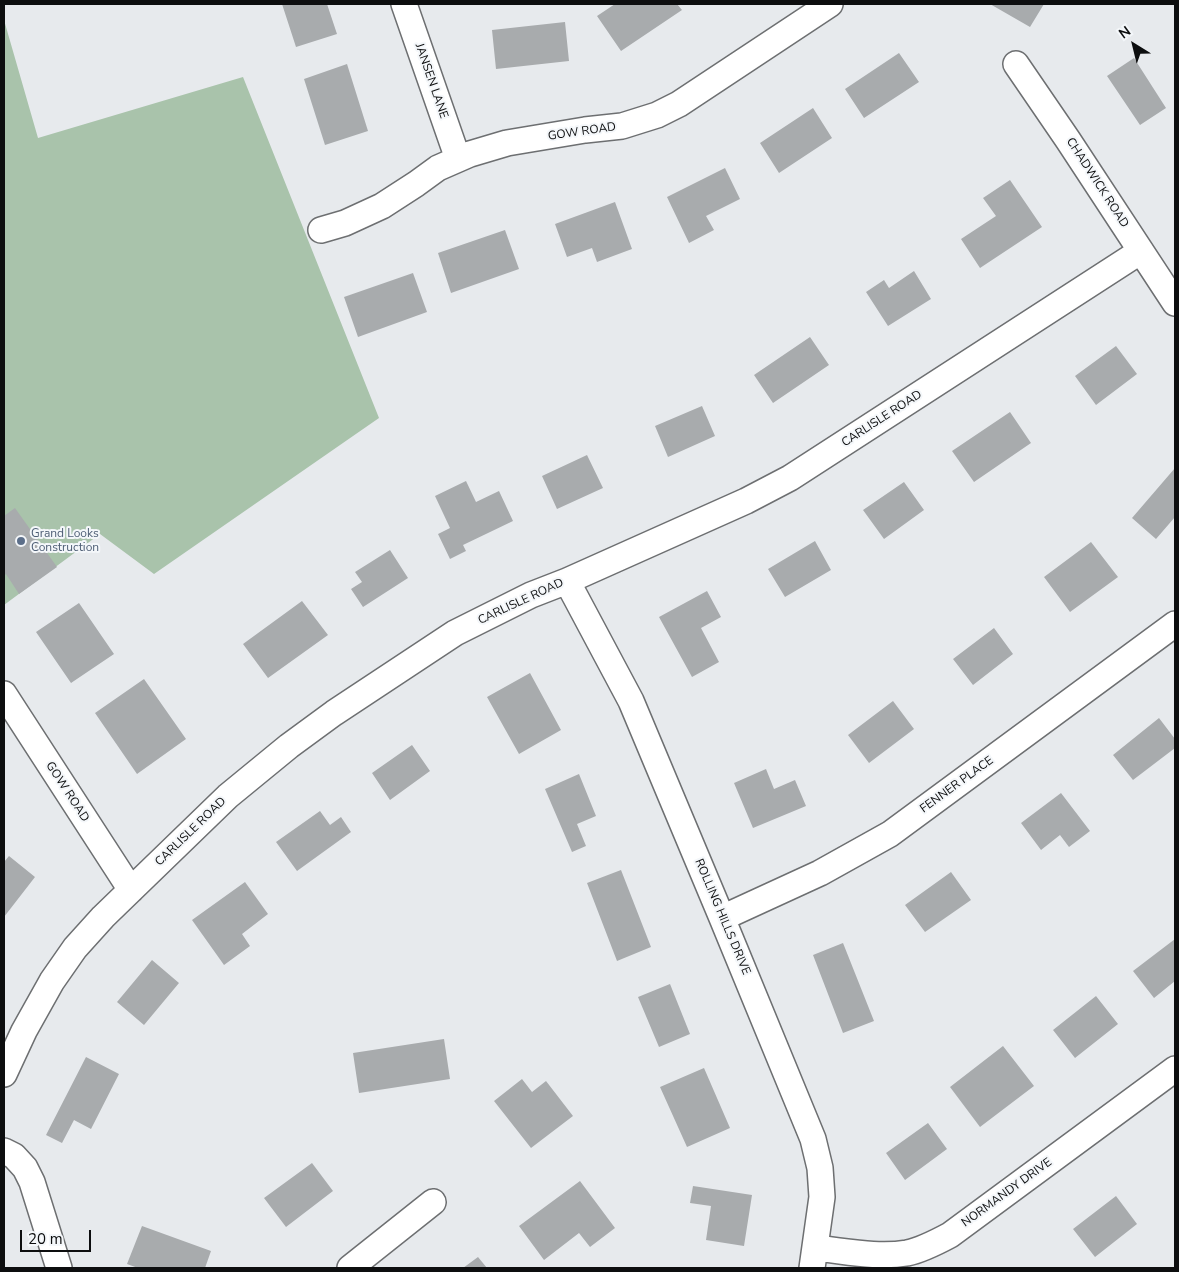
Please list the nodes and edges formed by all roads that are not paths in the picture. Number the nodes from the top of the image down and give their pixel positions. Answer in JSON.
{"nodes":[{"id":1,"x":404,"y":4,"type":"edge"},
{"id":2,"x":830,"y":4,"type":"edge"},
{"id":3,"x":1016,"y":64,"type":"dead end"},
{"id":4,"x":458,"y":159,"type":"junction"},
{"id":5,"x":321,"y":230,"type":"dead end"},
{"id":6,"x":1141,"y":251,"type":"junction"},
{"id":7,"x":1175,"y":303,"type":"edge"},
{"id":8,"x":567,"y":581,"type":"junction"},
{"id":9,"x":1175,"y":624,"type":"edge"},
{"id":10,"x":4,"y":694,"type":"edge"},
{"id":11,"x":131,"y":890,"type":"junction"},
{"id":12,"x":722,"y":918,"type":"junction"},
{"id":13,"x":1175,"y":1069,"type":"edge"},
{"id":14,"x":4,"y":1074,"type":"edge"},
{"id":15,"x":4,"y":1151,"type":"edge"},
{"id":16,"x":433,"y":1202,"type":"dead end"},
{"id":17,"x":814,"y":1258,"type":"edge"},
{"id":18,"x":59,"y":1268,"type":"edge"},
{"id":19,"x":350,"y":1268,"type":"edge"}],
"edges":[{"from":1,"to":4,"type":"street","name":"JANSEN LANE"},
{"from":2,"to":4,"type":"street","name":"GOW ROAD"},
{"from":3,"to":6,"type":"street","name":"CHADWICK ROAD"},
{"from":4,"to":5,"type":"street","name":"GOW ROAD"},
{"from":6,"to":7,"type":"street","name":"CHADWICK ROAD"},
{"from":6,"to":8,"type":"street","name":"CARLISLE ROAD"},
{"from":8,"to":11,"type":"street","name":"CARLISLE ROAD"},
{"from":8,"to":12,"type":"street","name":"ROLLING HILLS DRIVE"},
{"from":9,"to":12,"type":"street","name":"FENNER PLACE"},
{"from":10,"to":11,"type":"street","name":"GOW ROAD"},
{"from":11,"to":14,"type":"street","name":"CARLISLE ROAD"},
{"from":12,"to":17,"type":"street","name":"ROLLING HILLS DRIVE"},
{"from":13,"to":17,"type":"street","name":"NORMANDY DRIVE"},
{"from":15,"to":18,"type":"street"},
{"from":16,"to":19,"type":"street"}]}
